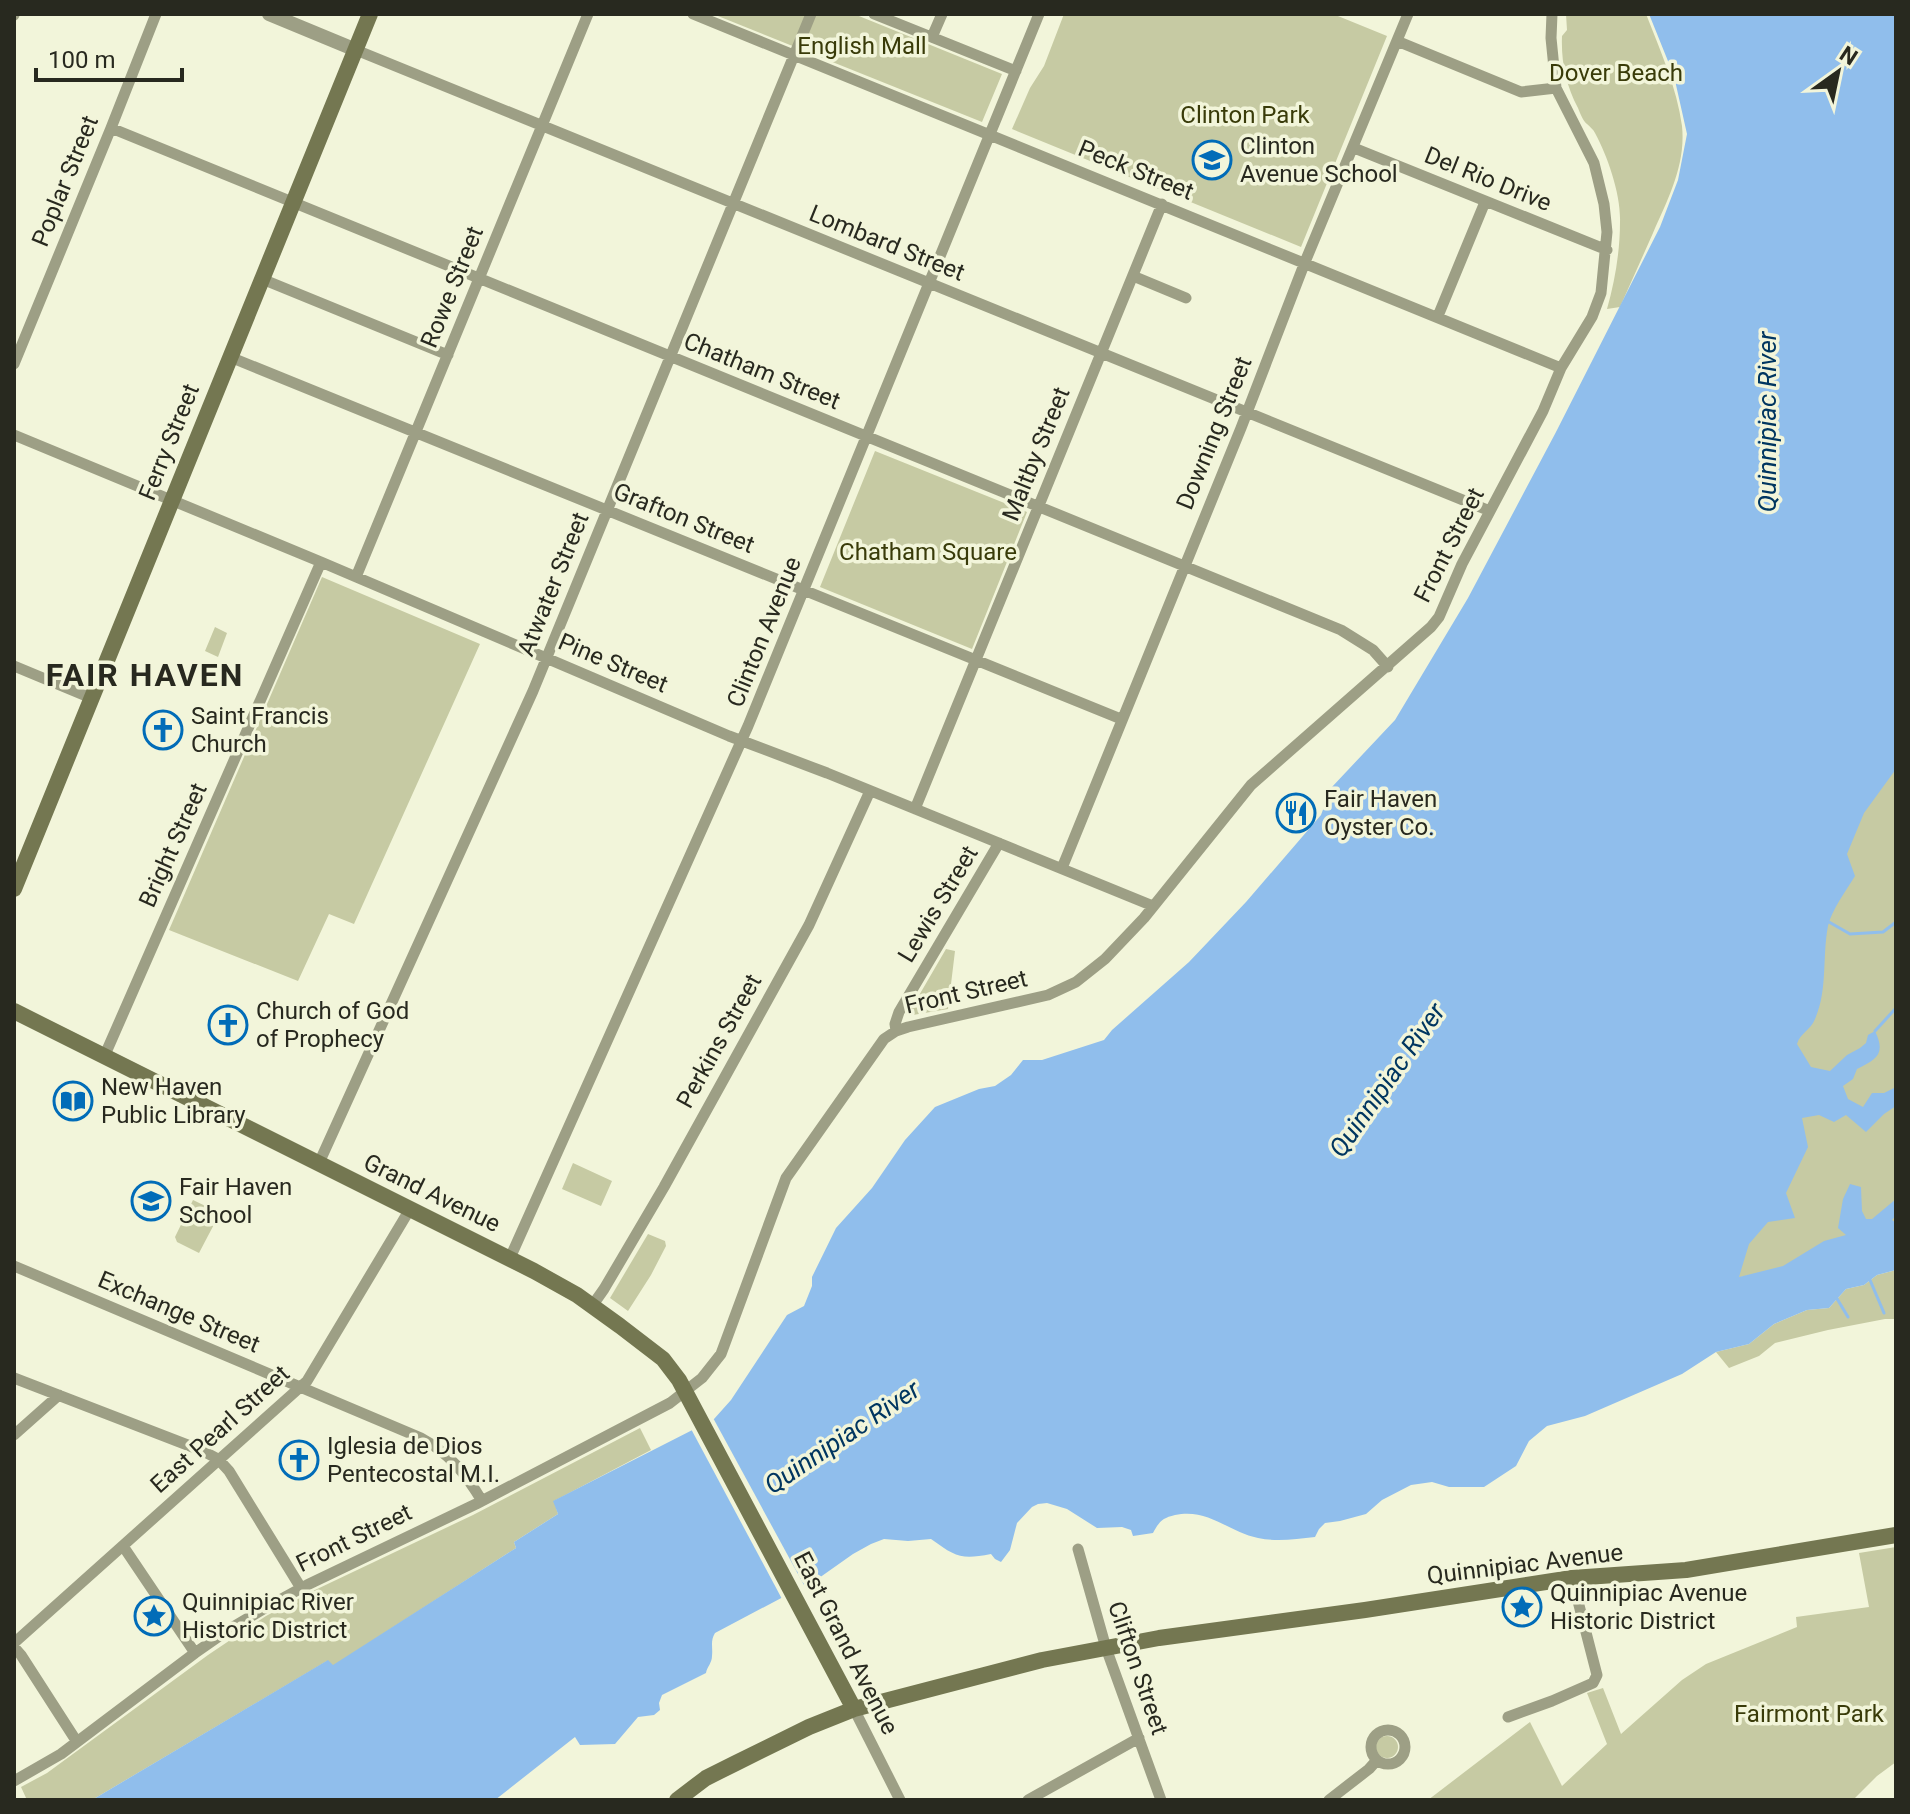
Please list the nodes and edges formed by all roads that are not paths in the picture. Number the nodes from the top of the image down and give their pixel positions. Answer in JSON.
{"nodes":[{"id":1,"x":156,"y":14,"type":"edge"},
{"id":2,"x":269,"y":14,"type":"edge"},
{"id":3,"x":370,"y":14,"type":"edge"},
{"id":4,"x":588,"y":14,"type":"edge"},
{"id":5,"x":693,"y":14,"type":"edge"},
{"id":6,"x":811,"y":14,"type":"edge"},
{"id":7,"x":874,"y":14,"type":"edge"},
{"id":8,"x":942,"y":14,"type":"edge"},
{"id":9,"x":1039,"y":14,"type":"edge"},
{"id":10,"x":1408,"y":14,"type":"edge"},
{"id":11,"x":1552,"y":14,"type":"edge"},
{"id":12,"x":932,"y":37,"type":"junction"},
{"id":13,"x":1397,"y":41,"type":"junction"},
{"id":14,"x":356,"y":50,"type":"junction"},
{"id":15,"x":794,"y":55,"type":"junction"},
{"id":16,"x":1016,"y":71,"type":"junction"},
{"id":17,"x":1556,"y":88,"type":"junction"},
{"id":18,"x":542,"y":126,"type":"junction"},
{"id":19,"x":111,"y":128,"type":"junction"},
{"id":20,"x":990,"y":134,"type":"junction"},
{"id":21,"x":1354,"y":148,"type":"junction"},
{"id":22,"x":293,"y":202,"type":"junction"},
{"id":23,"x":1485,"y":202,"type":"junction"},
{"id":24,"x":733,"y":204,"type":"junction"},
{"id":25,"x":1162,"y":204,"type":"junction"},
{"id":26,"x":1607,"y":250,"type":"junction"},
{"id":27,"x":1305,"y":262,"type":"junction"},
{"id":28,"x":1133,"y":276,"type":"junction"},
{"id":29,"x":479,"y":277,"type":"junction"},
{"id":30,"x":262,"y":279,"type":"junction"},
{"id":31,"x":930,"y":284,"type":"junction"},
{"id":32,"x":1186,"y":298,"type":"dead end"},
{"id":33,"x":1438,"y":316,"type":"junction"},
{"id":34,"x":1101,"y":353,"type":"junction"},
{"id":35,"x":448,"y":355,"type":"junction"},
{"id":36,"x":230,"y":357,"type":"junction"},
{"id":37,"x":670,"y":357,"type":"junction"},
{"id":38,"x":14,"y":364,"type":"edge"},
{"id":39,"x":1561,"y":368,"type":"junction"},
{"id":40,"x":1247,"y":412,"type":"junction"},
{"id":41,"x":415,"y":432,"type":"junction"},
{"id":42,"x":14,"y":435,"type":"edge"},
{"id":43,"x":867,"y":438,"type":"junction"},
{"id":44,"x":171,"y":502,"type":"junction"},
{"id":45,"x":1038,"y":507,"type":"junction"},
{"id":46,"x":607,"y":510,"type":"junction"},
{"id":47,"x":1490,"y":511,"type":"junction"},
{"id":48,"x":321,"y":562,"type":"junction"},
{"id":49,"x":1185,"y":567,"type":"junction"},
{"id":50,"x":356,"y":577,"type":"junction"},
{"id":51,"x":804,"y":590,"type":"junction"},
{"id":52,"x":546,"y":659,"type":"junction"},
{"id":53,"x":975,"y":660,"type":"junction"},
{"id":54,"x":14,"y":666,"type":"edge"},
{"id":55,"x":1388,"y":667,"type":"junction"},
{"id":56,"x":91,"y":698,"type":"junction"},
{"id":57,"x":1121,"y":719,"type":"junction"},
{"id":58,"x":742,"y":740,"type":"junction"},
{"id":59,"x":870,"y":791,"type":"junction"},
{"id":60,"x":915,"y":809,"type":"junction"},
{"id":61,"x":999,"y":843,"type":"junction"},
{"id":62,"x":1062,"y":868,"type":"junction"},
{"id":63,"x":14,"y":889,"type":"edge"},
{"id":64,"x":1153,"y":906,"type":"junction"},
{"id":65,"x":14,"y":1011,"type":"edge"},
{"id":66,"x":896,"y":1031,"type":"junction"},
{"id":67,"x":104,"y":1057,"type":"junction"},
{"id":68,"x":319,"y":1163,"type":"junction"},
{"id":69,"x":410,"y":1209,"type":"junction"},
{"id":70,"x":510,"y":1258,"type":"junction"},
{"id":71,"x":14,"y":1266,"type":"edge"},
{"id":72,"x":592,"y":1306,"type":"junction"},
{"id":73,"x":14,"y":1378,"type":"edge"},
{"id":74,"x":300,"y":1387,"type":"junction"},
{"id":75,"x":685,"y":1391,"type":"junction"},
{"id":76,"x":59,"y":1395,"type":"junction"},
{"id":77,"x":14,"y":1435,"type":"edge"},
{"id":78,"x":218,"y":1459,"type":"junction"},
{"id":79,"x":482,"y":1501,"type":"junction"},
{"id":80,"x":748,"y":1508,"type":"joint"},
{"id":81,"x":1896,"y":1535,"type":"edge"},
{"id":82,"x":123,"y":1546,"type":"junction"},
{"id":83,"x":1078,"y":1549,"type":"dead end"},
{"id":84,"x":1572,"y":1578,"type":"junction"},
{"id":85,"x":301,"y":1588,"type":"junction"},
{"id":86,"x":1105,"y":1644,"type":"junction"},
{"id":87,"x":14,"y":1645,"type":"edge"},
{"id":88,"x":195,"y":1653,"type":"junction"},
{"id":89,"x":854,"y":1709,"type":"junction"},
{"id":90,"x":1508,"y":1717,"type":"dead end"},
{"id":91,"x":1139,"y":1738,"type":"junction"},
{"id":92,"x":77,"y":1742,"type":"junction"},
{"id":93,"x":1377,"y":1760,"type":"dead end"},
{"id":94,"x":14,"y":1781,"type":"edge"},
{"id":95,"x":681,"y":1799,"type":"edge"},
{"id":96,"x":900,"y":1800,"type":"edge"},
{"id":97,"x":1028,"y":1800,"type":"edge"},
{"id":98,"x":1161,"y":1800,"type":"edge"},
{"id":99,"x":1329,"y":1800,"type":"edge"}],
"edges":[{"from":1,"to":19,"type":"street","name":"Poplar Street"},
{"from":2,"to":14,"type":"street","name":"Lombard Street"},
{"from":3,"to":14,"type":"main road","name":"Ferry Street"},
{"from":4,"to":18,"type":"street","name":"Rowe Street"},
{"from":5,"to":15,"type":"street","name":"Peck Street"},
{"from":6,"to":15,"type":"street","name":"Atwater Street"},
{"from":7,"to":12,"type":"street"},
{"from":8,"to":12,"type":"street"},
{"from":9,"to":16,"type":"street","name":"Clinton Avenue"},
{"from":10,"to":13,"type":"street","name":"Downing Street"},
{"from":11,"to":17,"type":"street","name":"Front Street"},
{"from":12,"to":16,"type":"street"},
{"from":13,"to":17,"type":"street"},
{"from":13,"to":21,"type":"street","name":"Downing Street"},
{"from":14,"to":18,"type":"street","name":"Lombard Street"},
{"from":14,"to":22,"type":"main road","name":"Ferry Street"},
{"from":15,"to":20,"type":"street","name":"Peck Street"},
{"from":15,"to":24,"type":"street","name":"Atwater Street"},
{"from":16,"to":20,"type":"street","name":"Clinton Avenue"},
{"from":17,"to":26,"type":"street","name":"Front Street"},
{"from":18,"to":24,"type":"street","name":"Lombard Street"},
{"from":18,"to":29,"type":"street","name":"Rowe Street"},
{"from":19,"to":22,"type":"street","name":"Chatham Street"},
{"from":19,"to":38,"type":"street","name":"Poplar Street"},
{"from":20,"to":25,"type":"street","name":"Peck Street"},
{"from":20,"to":31,"type":"street","name":"Clinton Avenue"},
{"from":21,"to":23,"type":"street","name":"Del Rio Drive"},
{"from":21,"to":27,"type":"street","name":"Downing Street"},
{"from":22,"to":29,"type":"street","name":"Chatham Street"},
{"from":22,"to":30,"type":"main road","name":"Ferry Street"},
{"from":23,"to":26,"type":"street","name":"Del Rio Drive"},
{"from":23,"to":33,"type":"street"},
{"from":24,"to":31,"type":"street","name":"Lombard Street"},
{"from":24,"to":37,"type":"street","name":"Atwater Street"},
{"from":25,"to":27,"type":"street","name":"Peck Street"},
{"from":25,"to":28,"type":"street","name":"Maltby Street"},
{"from":26,"to":39,"type":"street","name":"Front Street"},
{"from":27,"to":33,"type":"street","name":"Peck Street"},
{"from":27,"to":40,"type":"street","name":"Downing Street"},
{"from":28,"to":32,"type":"street"},
{"from":28,"to":34,"type":"street","name":"Maltby Street"},
{"from":29,"to":35,"type":"street","name":"Rowe Street"},
{"from":29,"to":37,"type":"street","name":"Chatham Street"},
{"from":30,"to":35,"type":"street"},
{"from":30,"to":36,"type":"main road","name":"Ferry Street"},
{"from":31,"to":34,"type":"street","name":"Lombard Street"},
{"from":31,"to":43,"type":"street","name":"Clinton Avenue"},
{"from":33,"to":39,"type":"street","name":"Peck Street"},
{"from":34,"to":40,"type":"street","name":"Lombard Street"},
{"from":34,"to":45,"type":"street","name":"Maltby Street"},
{"from":35,"to":41,"type":"street","name":"Rowe Street"},
{"from":36,"to":41,"type":"street","name":"Grafton Street"},
{"from":36,"to":44,"type":"main road","name":"Ferry Street"},
{"from":37,"to":43,"type":"street","name":"Chatham Street"},
{"from":37,"to":46,"type":"street","name":"Atwater Street"},
{"from":39,"to":47,"type":"street","name":"Front Street"},
{"from":40,"to":47,"type":"street","name":"Lombard Street"},
{"from":40,"to":49,"type":"street","name":"Downing Street"},
{"from":41,"to":46,"type":"street","name":"Grafton Street"},
{"from":41,"to":50,"type":"street","name":"Rowe Street"},
{"from":42,"to":44,"type":"street","name":"Pine Street"},
{"from":43,"to":45,"type":"street","name":"Chatham Street"},
{"from":43,"to":51,"type":"street","name":"Clinton Avenue"},
{"from":44,"to":48,"type":"street","name":"Pine Street"},
{"from":44,"to":56,"type":"main road","name":"Ferry Street"},
{"from":45,"to":49,"type":"street","name":"Chatham Street"},
{"from":45,"to":53,"type":"street","name":"Maltby Street"},
{"from":46,"to":51,"type":"street","name":"Grafton Street"},
{"from":46,"to":52,"type":"street","name":"Atwater Street"},
{"from":47,"to":55,"type":"street","name":"Front Street"},
{"from":48,"to":50,"type":"street","name":"Pine Street"},
{"from":48,"to":67,"type":"street","name":"Bright Street"},
{"from":49,"to":55,"type":"street","name":"Chatham Street"},
{"from":49,"to":57,"type":"street","name":"Downing Street"},
{"from":50,"to":52,"type":"street","name":"Pine Street"},
{"from":51,"to":53,"type":"street","name":"Grafton Street"},
{"from":51,"to":58,"type":"street","name":"Clinton Avenue"},
{"from":52,"to":58,"type":"street","name":"Pine Street"},
{"from":52,"to":68,"type":"street","name":"Atwater Street"},
{"from":53,"to":57,"type":"street","name":"Grafton Street"},
{"from":53,"to":60,"type":"street","name":"Maltby Street"},
{"from":54,"to":56,"type":"street"},
{"from":55,"to":64,"type":"street","name":"Front Street"},
{"from":56,"to":63,"type":"main road","name":"Ferry Street"},
{"from":57,"to":62,"type":"street","name":"Downing Street"},
{"from":58,"to":59,"type":"street","name":"Pine Street"},
{"from":58,"to":70,"type":"street","name":"Clinton Avenue"},
{"from":59,"to":60,"type":"street","name":"Pine Street"},
{"from":59,"to":72,"type":"street","name":"Perkins Street"},
{"from":60,"to":61,"type":"street","name":"Pine Street"},
{"from":61,"to":62,"type":"street","name":"Pine Street"},
{"from":61,"to":66,"type":"street","name":"Lewis Street"},
{"from":62,"to":64,"type":"street","name":"Pine Street"},
{"from":64,"to":66,"type":"street","name":"Front Street"},
{"from":65,"to":67,"type":"main road","name":"Grand Avenue"},
{"from":66,"to":75,"type":"street","name":"Front Street"},
{"from":67,"to":68,"type":"main road","name":"Grand Avenue"},
{"from":68,"to":69,"type":"main road","name":"Grand Avenue"},
{"from":69,"to":70,"type":"main road","name":"Grand Avenue"},
{"from":69,"to":74,"type":"street","name":"East Pearl Street"},
{"from":70,"to":72,"type":"main road","name":"Grand Avenue"},
{"from":71,"to":74,"type":"street","name":"Exchange Street"},
{"from":72,"to":75,"type":"main road","name":"Grand Avenue"},
{"from":73,"to":76,"type":"street"},
{"from":74,"to":78,"type":"street","name":"East Pearl Street"},
{"from":74,"to":79,"type":"street","name":"Exchange Street"},
{"from":75,"to":79,"type":"street","name":"Front Street"},
{"from":75,"to":80,"type":"main road","name":"Grand Avenue"},
{"from":76,"to":77,"type":"street"},
{"from":76,"to":78,"type":"street"},
{"from":78,"to":82,"type":"street","name":"East Pearl Street"},
{"from":78,"to":85,"type":"street"},
{"from":79,"to":85,"type":"street","name":"Front Street"},
{"from":80,"to":89,"type":"main road","name":"East Grand Avenue"},
{"from":81,"to":84,"type":"main road","name":"Quinnipiac Avenue"},
{"from":82,"to":87,"type":"street","name":"East Pearl Street"},
{"from":82,"to":88,"type":"street"},
{"from":83,"to":86,"type":"street","name":"Clifton Street"},
{"from":84,"to":86,"type":"main road","name":"Quinnipiac Avenue"},
{"from":84,"to":90,"type":"street"},
{"from":85,"to":88,"type":"street","name":"Front Street"},
{"from":86,"to":89,"type":"main road","name":"Quinnipiac Avenue"},
{"from":86,"to":91,"type":"street","name":"Clifton Street"},
{"from":87,"to":92,"type":"street"},
{"from":88,"to":92,"type":"street","name":"Front Street"},
{"from":89,"to":95,"type":"main road","name":"Quinnipiac Avenue"},
{"from":89,"to":96,"type":"street","name":"East Grand Avenue"},
{"from":91,"to":97,"type":"street"},
{"from":91,"to":98,"type":"street","name":"Clifton Street"},
{"from":92,"to":94,"type":"street","name":"Front Street"},
{"from":93,"to":99,"type":"street"}]}
